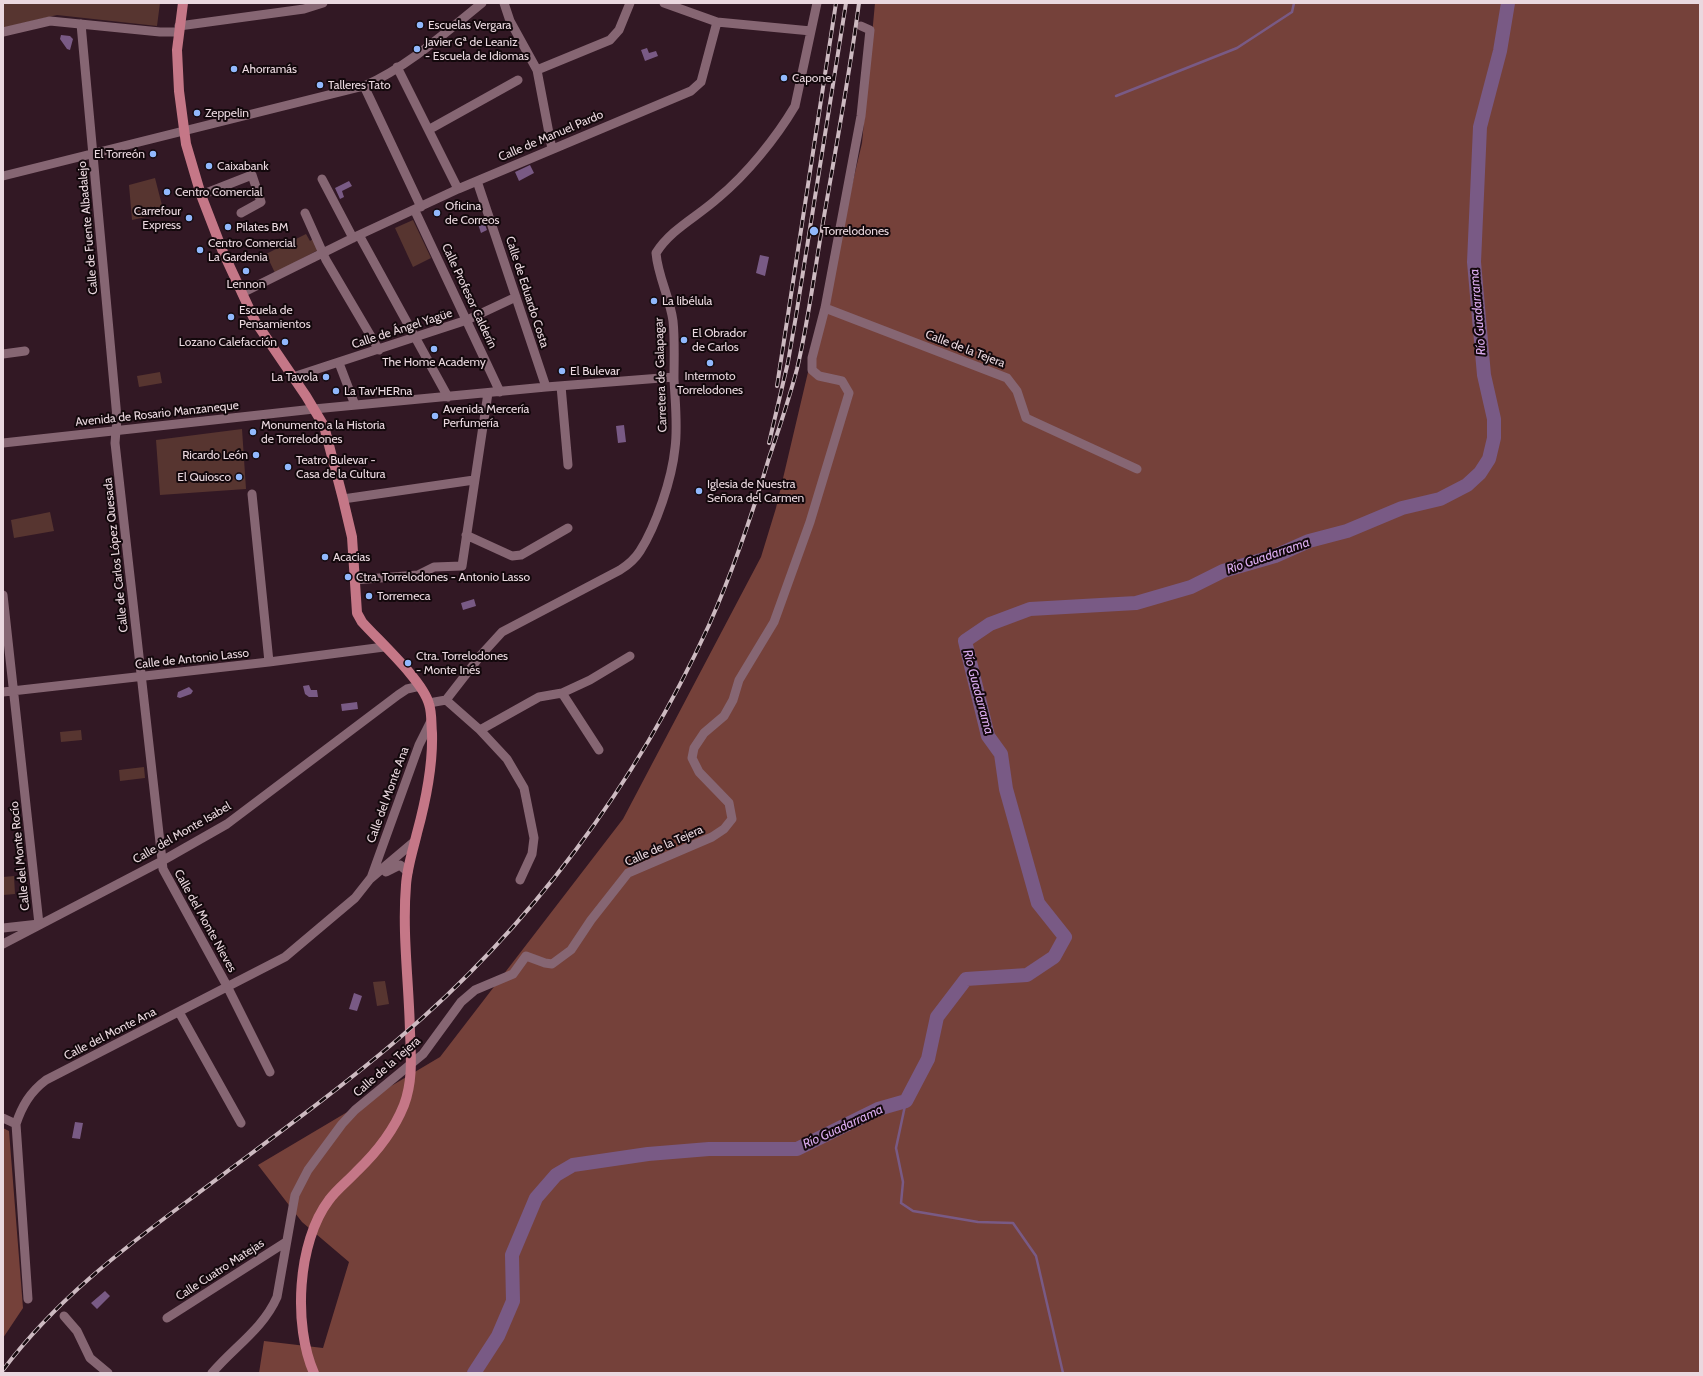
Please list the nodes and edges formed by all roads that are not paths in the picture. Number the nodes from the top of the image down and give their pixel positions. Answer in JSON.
{"nodes":[{"id":1,"x":183,"y":3,"type":"edge"},
{"id":2,"x":323,"y":3,"type":"edge"},
{"id":3,"x":482,"y":3,"type":"edge"},
{"id":4,"x":504,"y":3,"type":"edge"},
{"id":5,"x":630,"y":3,"type":"edge"},
{"id":6,"x":664,"y":3,"type":"edge"},
{"id":7,"x":817,"y":3,"type":"edge"},
{"id":8,"x":717,"y":22,"type":"junction"},
{"id":9,"x":81,"y":24,"type":"junction"},
{"id":10,"x":861,"y":26,"type":"dead end"},
{"id":11,"x":179,"y":29,"type":"junction"},
{"id":12,"x":811,"y":31,"type":"junction"},
{"id":13,"x":3,"y":32,"type":"edge"},
{"id":14,"x":397,"y":67,"type":"junction"},
{"id":15,"x":537,"y":70,"type":"junction"},
{"id":16,"x":518,"y":80,"type":"dead end"},
{"id":17,"x":364,"y":86,"type":"junction"},
{"id":18,"x":430,"y":129,"type":"junction"},
{"id":19,"x":184,"y":130,"type":"junction"},
{"id":20,"x":552,"y":148,"type":"junction"},
{"id":21,"x":94,"y":154,"type":"junction"},
{"id":22,"x":3,"y":176,"type":"edge"},
{"id":23,"x":322,"y":179,"type":"dead end"},
{"id":24,"x":477,"y":181,"type":"junction"},
{"id":25,"x":458,"y":189,"type":"junction"},
{"id":26,"x":201,"y":196,"type":"junction"},
{"id":27,"x":418,"y":209,"type":"junction"},
{"id":28,"x":241,"y":213,"type":"dead end"},
{"id":29,"x":304,"y":213,"type":"dead end"},
{"id":30,"x":356,"y":237,"type":"junction"},
{"id":31,"x":323,"y":253,"type":"junction"},
{"id":32,"x":242,"y":293,"type":"junction"},
{"id":33,"x":516,"y":296,"type":"junction"},
{"id":34,"x":825,"y":308,"type":"junction"},
{"id":35,"x":467,"y":320,"type":"junction"},
{"id":36,"x":416,"y":338,"type":"junction"},
{"id":37,"x":379,"y":350,"type":"junction"},
{"id":38,"x":25,"y":351,"type":"dead end"},
{"id":39,"x":3,"y":354,"type":"edge"},
{"id":40,"x":339,"y":362,"type":"junction"},
{"id":41,"x":293,"y":377,"type":"junction"},
{"id":42,"x":674,"y":377,"type":"junction"},
{"id":43,"x":560,"y":386,"type":"junction"},
{"id":44,"x":546,"y":387,"type":"junction"},
{"id":45,"x":500,"y":392,"type":"junction"},
{"id":46,"x":488,"y":393,"type":"junction"},
{"id":47,"x":448,"y":397,"type":"junction"},
{"id":48,"x":355,"y":405,"type":"junction"},
{"id":49,"x":314,"y":409,"type":"junction"},
{"id":50,"x":115,"y":430,"type":"junction"},
{"id":51,"x":3,"y":443,"type":"edge"},
{"id":52,"x":568,"y":465,"type":"dead end"},
{"id":53,"x":1136,"y":469,"type":"dead end"},
{"id":54,"x":474,"y":480,"type":"junction"},
{"id":55,"x":252,"y":494,"type":"dead end"},
{"id":56,"x":343,"y":499,"type":"junction"},
{"id":57,"x":568,"y":528,"type":"dead end"},
{"id":58,"x":466,"y":535,"type":"junction"},
{"id":59,"x":354,"y":580,"type":"junction"},
{"id":60,"x":3,"y":595,"type":"edge"},
{"id":61,"x":384,"y":647,"type":"junction"},
{"id":62,"x":630,"y":656,"type":"dead end"},
{"id":63,"x":269,"y":662,"type":"junction"},
{"id":64,"x":142,"y":676,"type":"junction"},
{"id":65,"x":420,"y":686,"type":"junction"},
{"id":66,"x":14,"y":691,"type":"junction"},
{"id":67,"x":3,"y":692,"type":"edge"},
{"id":68,"x":562,"y":693,"type":"junction"},
{"id":69,"x":446,"y":700,"type":"junction"},
{"id":70,"x":429,"y":704,"type":"junction"},
{"id":71,"x":431,"y":721,"type":"junction"},
{"id":72,"x":480,"y":730,"type":"junction"},
{"id":73,"x":599,"y":750,"type":"dead end"},
{"id":74,"x":415,"y":841,"type":"junction"},
{"id":75,"x":162,"y":861,"type":"junction"},
{"id":76,"x":408,"y":872,"type":"junction"},
{"id":77,"x":370,"y":879,"type":"junction"},
{"id":78,"x":520,"y":880,"type":"dead end"},
{"id":79,"x":39,"y":924,"type":"junction"},
{"id":80,"x":3,"y":928,"type":"edge"},
{"id":81,"x":3,"y":944,"type":"edge"},
{"id":82,"x":227,"y":986,"type":"junction"},
{"id":83,"x":179,"y":1012,"type":"junction"},
{"id":84,"x":270,"y":1072,"type":"dead end"},
{"id":85,"x":3,"y":1118,"type":"edge"},
{"id":86,"x":241,"y":1123,"type":"dead end"},
{"id":87,"x":16,"y":1124,"type":"junction"},
{"id":88,"x":286,"y":1242,"type":"junction"},
{"id":89,"x":28,"y":1299,"type":"dead end"},
{"id":90,"x":64,"y":1316,"type":"dead end"},
{"id":91,"x":167,"y":1318,"type":"dead end"},
{"id":92,"x":108,"y":1373,"type":"edge"},
{"id":93,"x":212,"y":1373,"type":"edge"},
{"id":94,"x":314,"y":1373,"type":"edge"}],
"edges":[{"from":1,"to":11,"type":"main road"},
{"from":2,"to":11,"type":"street"},
{"from":3,"to":14,"type":"street"},
{"from":4,"to":15,"type":"street"},
{"from":5,"to":15,"type":"street"},
{"from":6,"to":8,"type":"street"},
{"from":7,"to":12,"type":"street"},
{"from":8,"to":12,"type":"street"},
{"from":8,"to":20,"type":"street","name":"Calle de Manuel Pardo"},
{"from":9,"to":11,"type":"street"},
{"from":9,"to":13,"type":"street"},
{"from":9,"to":21,"type":"street","name":"Calle de Fuente Albadalejo"},
{"from":10,"to":34,"type":"street","name":"Calle de la Tejera"},
{"from":11,"to":19,"type":"main road"},
{"from":12,"to":42,"type":"street","name":"Carretera de Galapagar"},
{"from":14,"to":17,"type":"street"},
{"from":14,"to":18,"type":"street"},
{"from":15,"to":20,"type":"street"},
{"from":16,"to":18,"type":"street"},
{"from":17,"to":19,"type":"street"},
{"from":17,"to":27,"type":"street","name":"Calle Profesor Calderín"},
{"from":18,"to":25,"type":"street"},
{"from":19,"to":21,"type":"street"},
{"from":19,"to":26,"type":"main road"},
{"from":20,"to":24,"type":"street","name":"Calle de Manuel Pardo"},
{"from":21,"to":22,"type":"street"},
{"from":21,"to":50,"type":"street","name":"Calle de Fuente Albadalejo"},
{"from":23,"to":30,"type":"street"},
{"from":24,"to":25,"type":"street","name":"Calle de Manuel Pardo"},
{"from":24,"to":33,"type":"street","name":"Calle de Eduardo Costa"},
{"from":25,"to":27,"type":"street","name":"Calle de Manuel Pardo"},
{"from":26,"to":28,"type":"street"},
{"from":26,"to":32,"type":"main road"},
{"from":27,"to":30,"type":"street","name":"Calle de Manuel Pardo"},
{"from":27,"to":35,"type":"street","name":"Calle Profesor Calderín"},
{"from":29,"to":31,"type":"street"},
{"from":30,"to":31,"type":"street","name":"Calle de Manuel Pardo"},
{"from":30,"to":36,"type":"street"},
{"from":31,"to":32,"type":"street","name":"Calle de Manuel Pardo"},
{"from":31,"to":37,"type":"street"},
{"from":32,"to":41,"type":"main road"},
{"from":33,"to":35,"type":"street","name":"Calle de Ángel Yagüe"},
{"from":33,"to":44,"type":"street","name":"Calle de Eduardo Costa"},
{"from":34,"to":53,"type":"street","name":"Calle de la Tejera"},
{"from":34,"to":88,"type":"street","name":"Calle de la Tejera"},
{"from":35,"to":36,"type":"street","name":"Calle de Ángel Yagüe"},
{"from":35,"to":45,"type":"street","name":"Calle Profesor Calderín"},
{"from":36,"to":37,"type":"street","name":"Calle de Ángel Yagüe"},
{"from":36,"to":47,"type":"street"},
{"from":37,"to":40,"type":"street","name":"Calle de Ángel Yagüe"},
{"from":38,"to":39,"type":"street"},
{"from":40,"to":41,"type":"street","name":"Calle de Ángel Yagüe"},
{"from":40,"to":48,"type":"street"},
{"from":41,"to":49,"type":"main road"},
{"from":42,"to":43,"type":"street","name":"Avenida de Rosario Manzaneque"},
{"from":42,"to":69,"type":"street","name":"Carretera de Galapagar"},
{"from":43,"to":44,"type":"street","name":"Avenida de Rosario Manzaneque"},
{"from":43,"to":52,"type":"street"},
{"from":44,"to":45,"type":"street","name":"Avenida de Rosario Manzaneque"},
{"from":45,"to":46,"type":"street","name":"Avenida de Rosario Manzaneque"},
{"from":46,"to":47,"type":"street","name":"Avenida de Rosario Manzaneque"},
{"from":46,"to":54,"type":"street"},
{"from":47,"to":48,"type":"street","name":"Avenida de Rosario Manzaneque"},
{"from":48,"to":49,"type":"street","name":"Avenida de Rosario Manzaneque"},
{"from":49,"to":50,"type":"street","name":"Avenida de Rosario Manzaneque"},
{"from":49,"to":56,"type":"main road"},
{"from":50,"to":51,"type":"street","name":"Avenida de Rosario Manzaneque"},
{"from":50,"to":64,"type":"street","name":"Calle de Carlos López Quesada"},
{"from":54,"to":56,"type":"street"},
{"from":54,"to":58,"type":"street"},
{"from":55,"to":63,"type":"street"},
{"from":56,"to":59,"type":"main road"},
{"from":57,"to":58,"type":"street"},
{"from":58,"to":59,"type":"street"},
{"from":59,"to":61,"type":"main road"},
{"from":60,"to":66,"type":"street","name":"Calle del Monte Rocío"},
{"from":61,"to":63,"type":"street","name":"Calle de Antonio Lasso"},
{"from":61,"to":65,"type":"main road"},
{"from":62,"to":68,"type":"street"},
{"from":63,"to":64,"type":"street","name":"Calle de Antonio Lasso"},
{"from":64,"to":66,"type":"street","name":"Calle de Antonio Lasso"},
{"from":64,"to":75,"type":"street","name":"Calle del Monte Nieves"},
{"from":65,"to":70,"type":"main road"},
{"from":65,"to":75,"type":"street","name":"Calle del Monte Isabel"},
{"from":66,"to":67,"type":"street","name":"Calle de Antonio Lasso"},
{"from":66,"to":79,"type":"street","name":"Calle del Monte Rocío"},
{"from":68,"to":72,"type":"street"},
{"from":68,"to":73,"type":"street"},
{"from":69,"to":70,"type":"street"},
{"from":69,"to":72,"type":"street"},
{"from":70,"to":71,"type":"main road"},
{"from":71,"to":74,"type":"main road"},
{"from":71,"to":77,"type":"street","name":"Calle del Monte Ana"},
{"from":72,"to":78,"type":"street"},
{"from":74,"to":76,"type":"main road"},
{"from":74,"to":77,"type":"street","name":"Calle del Monte Ana"},
{"from":75,"to":79,"type":"street","name":"Calle del Monte Isabel"},
{"from":75,"to":82,"type":"street","name":"Calle del Monte Nieves"},
{"from":76,"to":77,"type":"street","name":"Calle del Monte Ana"},
{"from":76,"to":94,"type":"main road"},
{"from":77,"to":82,"type":"street","name":"Calle del Monte Ana"},
{"from":79,"to":80,"type":"street"},
{"from":79,"to":81,"type":"street","name":"Calle del Monte Isabel"},
{"from":82,"to":83,"type":"street","name":"Calle del Monte Ana"},
{"from":82,"to":84,"type":"street","name":"Calle del Monte Nieves"},
{"from":83,"to":86,"type":"street"},
{"from":83,"to":87,"type":"street","name":"Calle del Monte Ana"},
{"from":85,"to":87,"type":"street"},
{"from":87,"to":89,"type":"street","name":"Calle del Monte Ana"},
{"from":88,"to":91,"type":"street","name":"Calle Cuatro Matejas"},
{"from":88,"to":93,"type":"street","name":"Calle de la Tejera"},
{"from":90,"to":92,"type":"street"}]}
